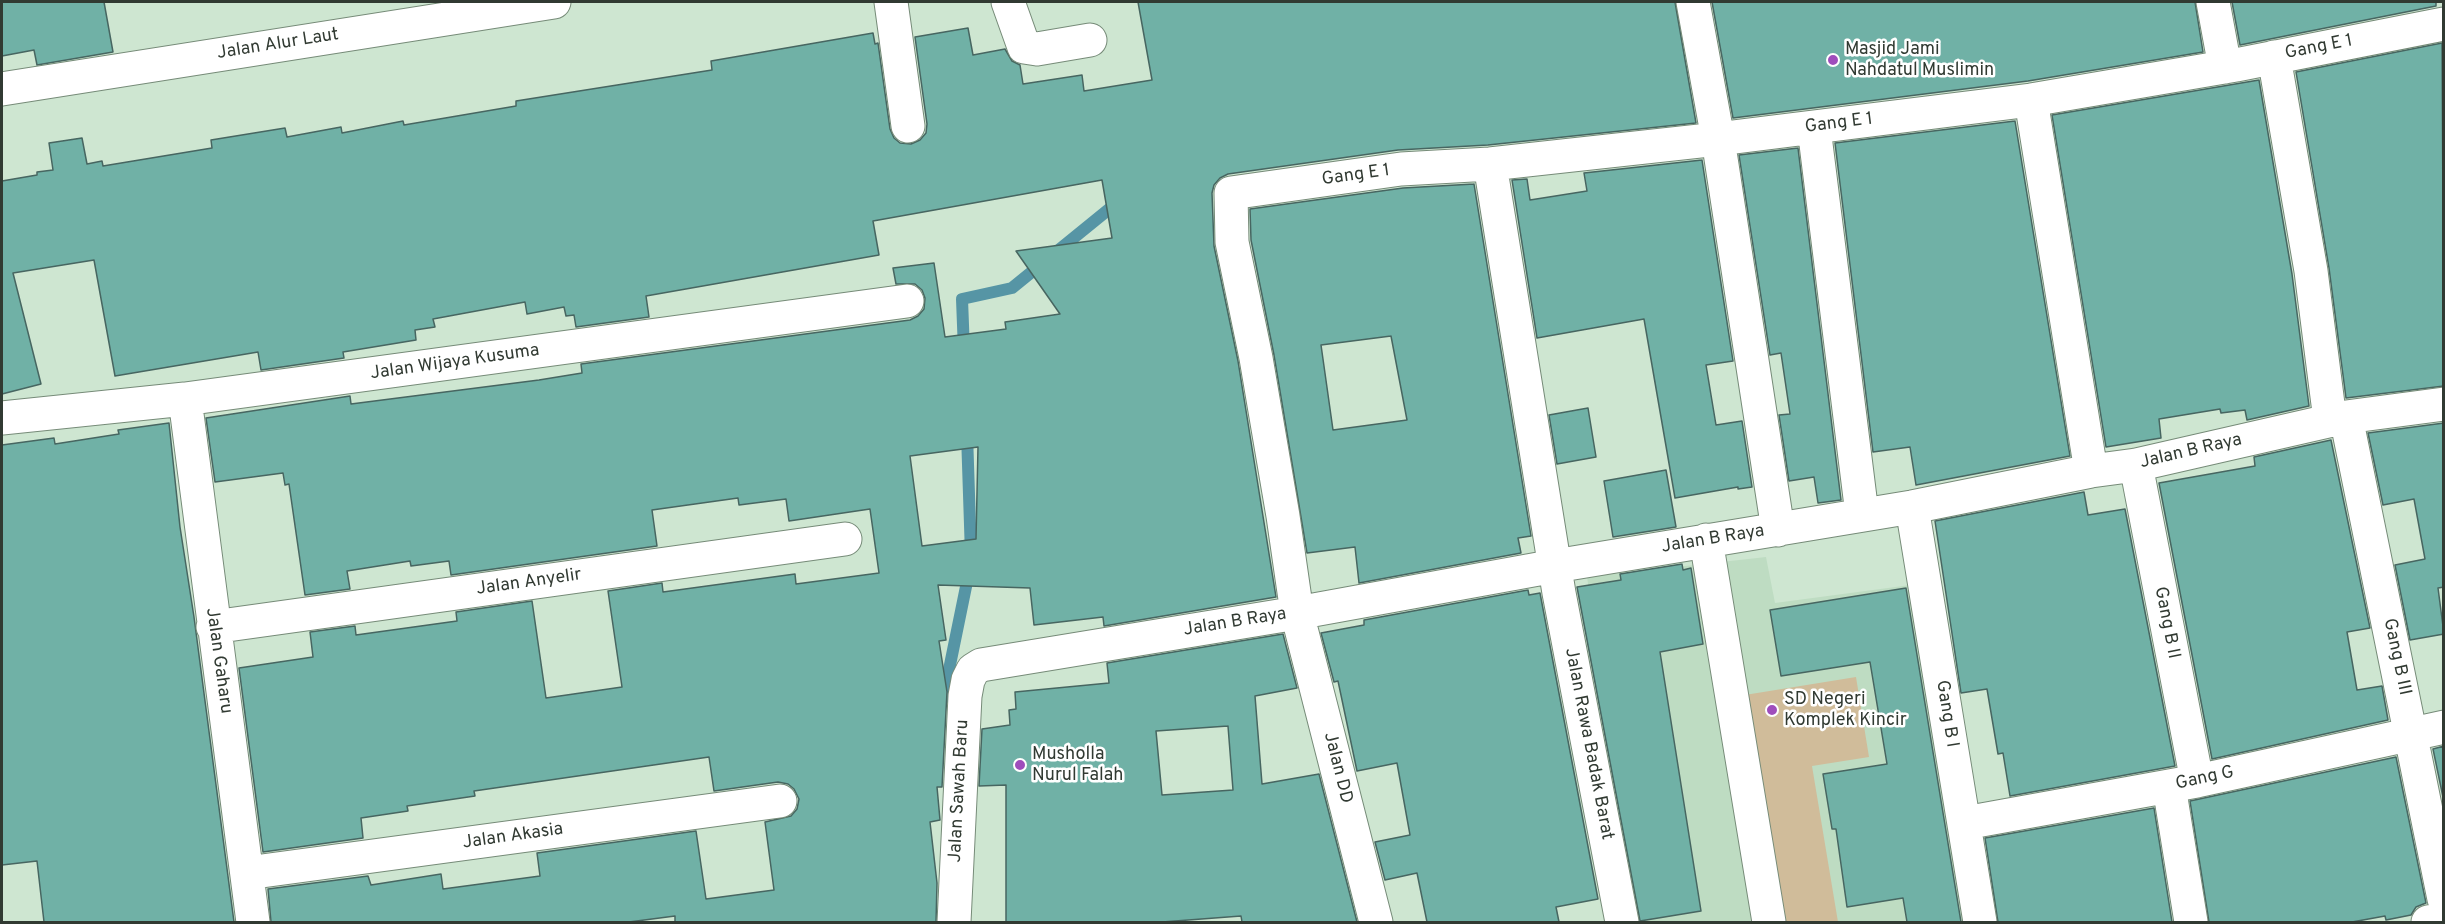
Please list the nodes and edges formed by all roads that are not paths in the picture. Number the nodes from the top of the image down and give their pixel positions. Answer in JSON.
{"nodes":[{"id":1,"x":554,"y":2,"type":"edge"},
{"id":2,"x":891,"y":2,"type":"edge"},
{"id":3,"x":1008,"y":2,"type":"edge"},
{"id":4,"x":1693,"y":2,"type":"edge"},
{"id":5,"x":2213,"y":2,"type":"edge"},
{"id":6,"x":2427,"y":18,"type":"edge"},
{"id":7,"x":1090,"y":40,"type":"dead end"},
{"id":8,"x":2274,"y":57,"type":"junction"},
{"id":9,"x":2225,"y":66,"type":"junction"},
{"id":10,"x":2,"y":89,"type":"edge"},
{"id":11,"x":2031,"y":100,"type":"junction"},
{"id":12,"x":908,"y":126,"type":"dead end"},
{"id":13,"x":1814,"y":128,"type":"junction"},
{"id":14,"x":1718,"y":139,"type":"junction"},
{"id":15,"x":1491,"y":164,"type":"junction"},
{"id":16,"x":1231,"y":193,"type":"joint"},
{"id":17,"x":907,"y":301,"type":"dead end"},
{"id":18,"x":185,"y":399,"type":"junction"},
{"id":19,"x":2444,"y":404,"type":"edge"},
{"id":20,"x":2,"y":418,"type":"edge"},
{"id":21,"x":2338,"y":418,"type":"junction"},
{"id":22,"x":2136,"y":465,"type":"junction"},
{"id":23,"x":2091,"y":471,"type":"junction"},
{"id":24,"x":1912,"y":507,"type":"junction"},
{"id":25,"x":1862,"y":514,"type":"junction"},
{"id":26,"x":1778,"y":530,"type":"junction"},
{"id":27,"x":845,"y":539,"type":"dead end"},
{"id":28,"x":1706,"y":540,"type":"junction"},
{"id":29,"x":1555,"y":566,"type":"junction"},
{"id":30,"x":1297,"y":613,"type":"junction"},
{"id":31,"x":213,"y":627,"type":"junction"},
{"id":32,"x":981,"y":665,"type":"joint"},
{"id":33,"x":2444,"y":727,"type":"edge"},
{"id":34,"x":2412,"y":734,"type":"junction"},
{"id":35,"x":2183,"y":784,"type":"junction"},
{"id":36,"x":780,"y":801,"type":"dead end"},
{"id":37,"x":1965,"y":823,"type":"junction"},
{"id":38,"x":247,"y":873,"type":"junction"},
{"id":39,"x":2444,"y":899,"type":"edge"},
{"id":40,"x":2444,"y":919,"type":"edge"},
{"id":41,"x":253,"y":922,"type":"edge"},
{"id":42,"x":954,"y":922,"type":"edge"},
{"id":43,"x":1376,"y":922,"type":"edge"},
{"id":44,"x":1622,"y":922,"type":"edge"},
{"id":45,"x":1769,"y":922,"type":"edge"},
{"id":46,"x":1980,"y":922,"type":"edge"},
{"id":47,"x":2191,"y":922,"type":"edge"},
{"id":48,"x":2428,"y":922,"type":"edge"}],
"edges":[{"from":1,"to":10,"type":"street","name":"Jalan Alur Laut"},
{"from":2,"to":12,"type":"street"},
{"from":3,"to":7,"type":"street"},
{"from":4,"to":14,"type":"street"},
{"from":5,"to":9,"type":"street"},
{"from":6,"to":8,"type":"street","name":"Gang E 1"},
{"from":8,"to":9,"type":"street","name":"Gang E 1"},
{"from":8,"to":21,"type":"street","name":"Gang B III"},
{"from":9,"to":11,"type":"street","name":"Gang E 1"},
{"from":11,"to":13,"type":"street","name":"Gang E 1"},
{"from":11,"to":23,"type":"street"},
{"from":13,"to":14,"type":"street","name":"Gang E 1"},
{"from":13,"to":25,"type":"street"},
{"from":14,"to":15,"type":"street","name":"Gang E 1"},
{"from":14,"to":26,"type":"street"},
{"from":15,"to":16,"type":"street","name":"Gang E 1"},
{"from":15,"to":29,"type":"street","name":"Jalan Rawa Badak Barat"},
{"from":16,"to":30,"type":"street","name":"Jalan DD"},
{"from":17,"to":18,"type":"street","name":"Jalan Wijaya Kusuma"},
{"from":18,"to":20,"type":"street","name":"Jalan Wijaya Kusuma"},
{"from":18,"to":31,"type":"street","name":"Jalan Gaharu"},
{"from":19,"to":21,"type":"street","name":"Jalan B Raya"},
{"from":21,"to":22,"type":"street","name":"Jalan B Raya"},
{"from":21,"to":34,"type":"street","name":"Gang B III"},
{"from":22,"to":23,"type":"street","name":"Jalan B Raya"},
{"from":22,"to":35,"type":"street","name":"Gang B II"},
{"from":23,"to":24,"type":"street","name":"Jalan B Raya"},
{"from":24,"to":25,"type":"street","name":"Jalan B Raya"},
{"from":24,"to":37,"type":"street","name":"Gang B I"},
{"from":25,"to":26,"type":"street","name":"Jalan B Raya"},
{"from":26,"to":28,"type":"street","name":"Jalan B Raya"},
{"from":27,"to":31,"type":"street","name":"Jalan Anyelir"},
{"from":28,"to":29,"type":"street","name":"Jalan B Raya"},
{"from":28,"to":45,"type":"street"},
{"from":29,"to":30,"type":"street","name":"Jalan B Raya"},
{"from":29,"to":44,"type":"street","name":"Jalan Rawa Badak Barat"},
{"from":30,"to":32,"type":"street","name":"Jalan B Raya"},
{"from":30,"to":43,"type":"street","name":"Jalan DD"},
{"from":31,"to":38,"type":"street","name":"Jalan Gaharu"},
{"from":32,"to":42,"type":"street","name":"Jalan Sawah Baru"},
{"from":33,"to":34,"type":"street","name":"Gang G"},
{"from":34,"to":35,"type":"street","name":"Gang G"},
{"from":34,"to":39,"type":"street","name":"Gang B III"},
{"from":35,"to":37,"type":"street","name":"Gang G"},
{"from":35,"to":47,"type":"street","name":"Gang B II"},
{"from":36,"to":38,"type":"street","name":"Jalan Akasia"},
{"from":37,"to":46,"type":"street","name":"Gang B I"},
{"from":38,"to":41,"type":"street","name":"Jalan Gaharu"},
{"from":40,"to":48,"type":"street"}]}
